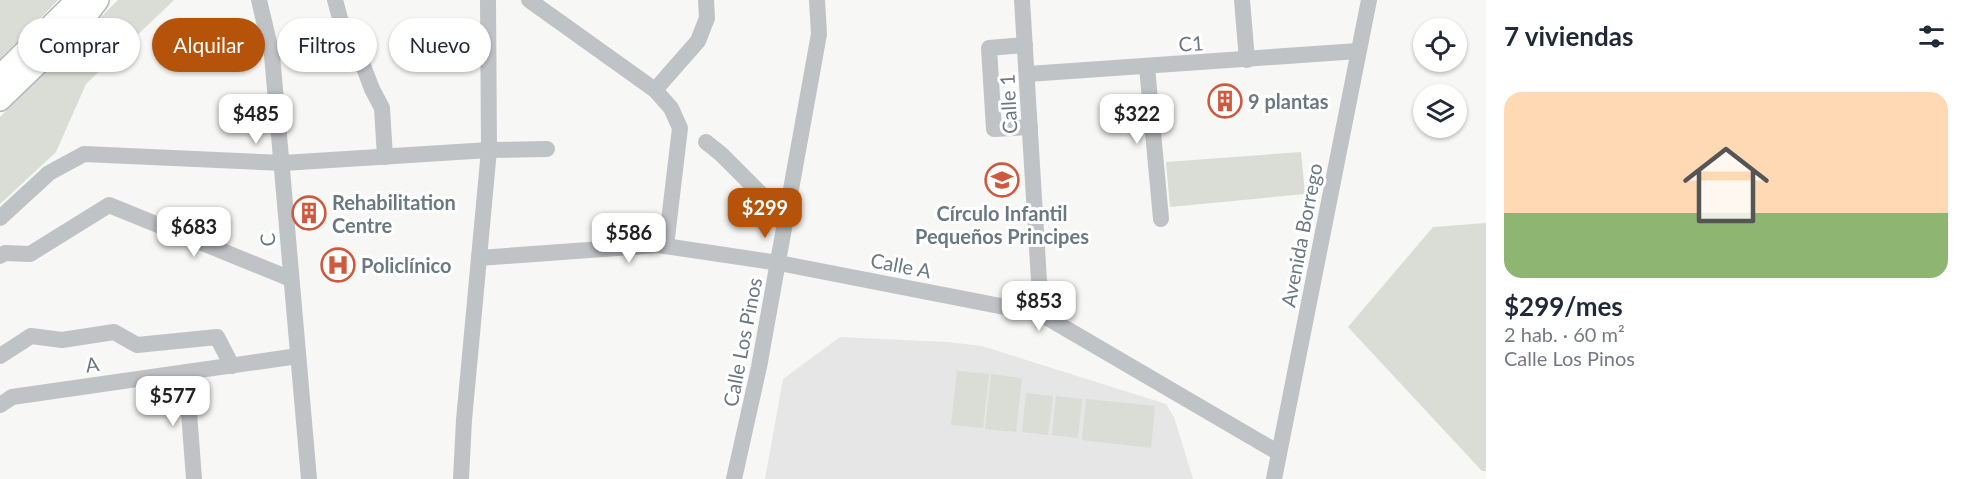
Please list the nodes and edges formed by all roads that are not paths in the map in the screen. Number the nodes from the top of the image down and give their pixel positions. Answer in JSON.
{"nodes":[{"id":1,"x":98,"y":0,"type":"edge"},
{"id":2,"x":105,"y":0,"type":"edge"},
{"id":3,"x":259,"y":0,"type":"edge"},
{"id":4,"x":335,"y":0,"type":"edge"},
{"id":5,"x":488,"y":0,"type":"edge"},
{"id":6,"x":529,"y":0,"type":"edge"},
{"id":7,"x":706,"y":0,"type":"edge"},
{"id":8,"x":818,"y":0,"type":"edge"},
{"id":9,"x":1022,"y":0,"type":"edge"},
{"id":10,"x":1242,"y":0,"type":"edge"},
{"id":11,"x":1369,"y":0,"type":"edge"},
{"id":12,"x":80,"y":10,"type":"edge"},
{"id":13,"x":1025,"y":45,"type":"junction"},
{"id":14,"x":1358,"y":51,"type":"junction"},
{"id":15,"x":1247,"y":60,"type":"junction"},
{"id":16,"x":1148,"y":67,"type":"junction"},
{"id":17,"x":1028,"y":75,"type":"junction"},
{"id":18,"x":0,"y":76,"type":"edge"},
{"id":19,"x":655,"y":90,"type":"junction"},
{"id":20,"x":0,"y":100,"type":"edge"},
{"id":21,"x":1030,"y":127,"type":"junction"},
{"id":22,"x":706,"y":142,"type":"dead end"},
{"id":23,"x":547,"y":149,"type":"dead end"},
{"id":24,"x":489,"y":150,"type":"junction"},
{"id":25,"x":386,"y":157,"type":"junction"},
{"id":26,"x":283,"y":163,"type":"junction"},
{"id":27,"x":0,"y":218,"type":"edge"},
{"id":28,"x":786,"y":219,"type":"junction"},
{"id":29,"x":1161,"y":219,"type":"dead end"},
{"id":30,"x":666,"y":246,"type":"junction"},
{"id":31,"x":0,"y":256,"type":"edge"},
{"id":32,"x":479,"y":258,"type":"junction"},
{"id":33,"x":779,"y":263,"type":"junction"},
{"id":34,"x":291,"y":279,"type":"junction"},
{"id":35,"x":1041,"y":314,"type":"junction"},
{"id":36,"x":0,"y":356,"type":"edge"},
{"id":37,"x":298,"y":356,"type":"junction"},
{"id":38,"x":232,"y":366,"type":"junction"},
{"id":39,"x":186,"y":372,"type":"junction"},
{"id":40,"x":0,"y":405,"type":"edge"},
{"id":41,"x":1279,"y":453,"type":"junction"},
{"id":42,"x":194,"y":479,"type":"edge"},
{"id":43,"x":309,"y":479,"type":"edge"},
{"id":44,"x":461,"y":479,"type":"edge"},
{"id":45,"x":734,"y":479,"type":"edge"},
{"id":46,"x":1274,"y":479,"type":"edge"}],
"edges":[{"from":1,"to":12,"type":"main road"},
{"from":2,"to":12,"type":"main road"},
{"from":3,"to":26,"type":"street","name":"C"},
{"from":4,"to":25,"type":"street"},
{"from":5,"to":24,"type":"street"},
{"from":6,"to":19,"type":"street"},
{"from":7,"to":19,"type":"street"},
{"from":8,"to":28,"type":"street","name":"Calle Los Pinos"},
{"from":9,"to":13,"type":"street","name":"Calle 1"},
{"from":10,"to":15,"type":"street"},
{"from":11,"to":14,"type":"street","name":"Avenida Borrego"},
{"from":12,"to":18,"type":"main road"},
{"from":12,"to":20,"type":"main road"},
{"from":13,"to":17,"type":"street","name":"Calle 1"},
{"from":13,"to":21,"type":"street"},
{"from":14,"to":15,"type":"street","name":"C1"},
{"from":14,"to":41,"type":"street","name":"Avenida Borrego"},
{"from":15,"to":16,"type":"street","name":"C1"},
{"from":16,"to":17,"type":"street","name":"C1"},
{"from":16,"to":29,"type":"street"},
{"from":17,"to":21,"type":"street","name":"Calle 1"},
{"from":19,"to":30,"type":"street"},
{"from":21,"to":35,"type":"street","name":"Calle 1"},
{"from":22,"to":28,"type":"street"},
{"from":23,"to":24,"type":"street"},
{"from":24,"to":25,"type":"street"},
{"from":24,"to":32,"type":"street"},
{"from":25,"to":26,"type":"street"},
{"from":26,"to":27,"type":"street"},
{"from":26,"to":34,"type":"street","name":"C"},
{"from":28,"to":33,"type":"street","name":"Calle Los Pinos"},
{"from":30,"to":32,"type":"street","name":"Calle A"},
{"from":30,"to":33,"type":"street","name":"Calle A"},
{"from":31,"to":34,"type":"street"},
{"from":32,"to":44,"type":"street"},
{"from":33,"to":35,"type":"street","name":"Calle A"},
{"from":33,"to":45,"type":"street","name":"Calle Los Pinos"},
{"from":34,"to":37,"type":"street","name":"C"},
{"from":35,"to":41,"type":"street","name":"Calle A"},
{"from":36,"to":38,"type":"street"},
{"from":37,"to":38,"type":"street","name":"A"},
{"from":37,"to":43,"type":"street","name":"C"},
{"from":38,"to":39,"type":"street","name":"A"},
{"from":39,"to":40,"type":"street","name":"A"},
{"from":39,"to":42,"type":"street"},
{"from":41,"to":46,"type":"street","name":"Avenida Borrego"}]}
